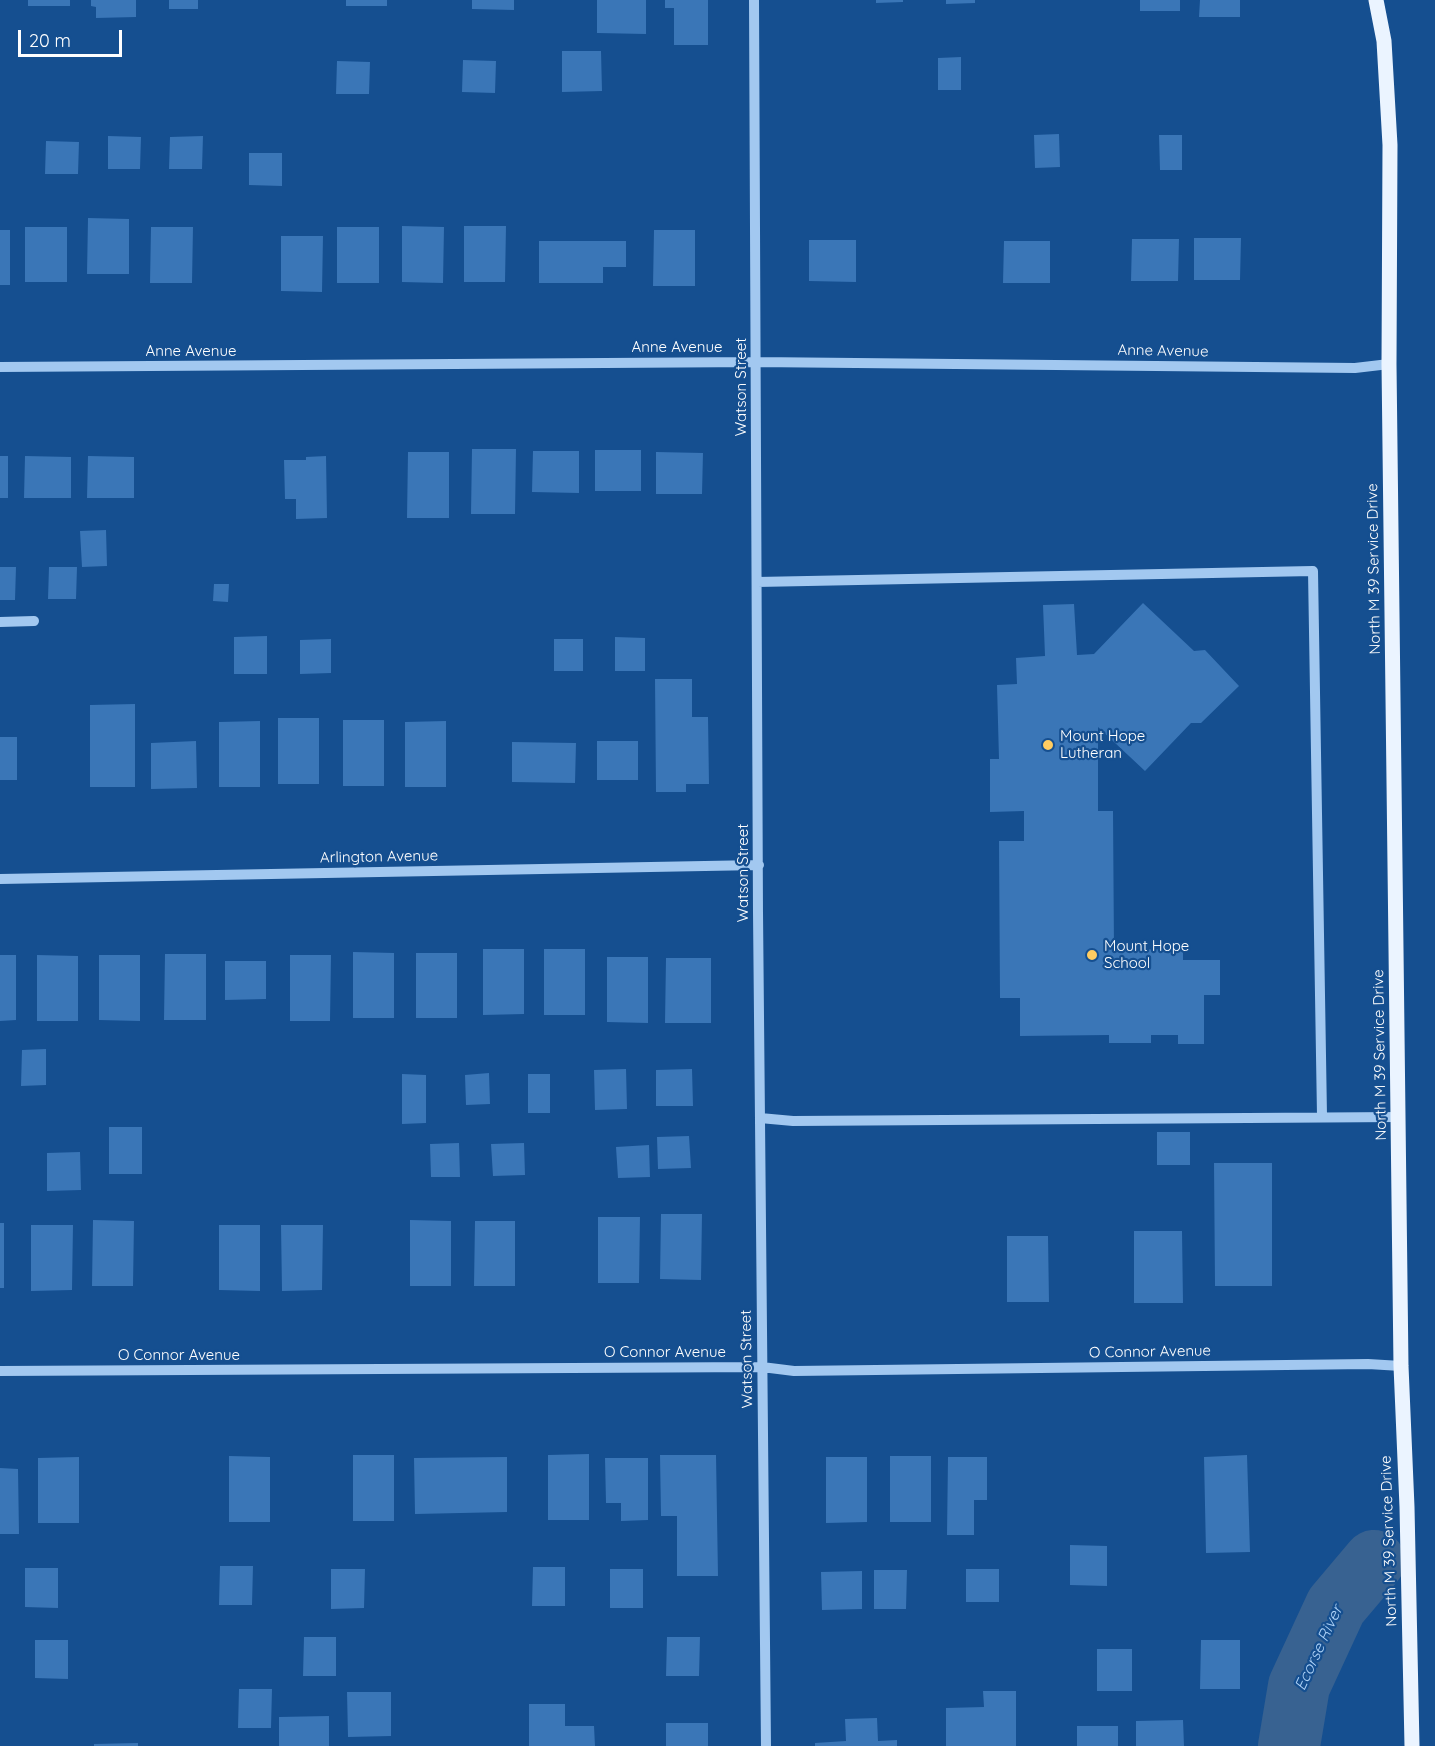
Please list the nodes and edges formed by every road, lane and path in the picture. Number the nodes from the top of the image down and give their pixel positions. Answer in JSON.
{"nodes":[{"id":1,"x":754,"y":0,"type":"edge"},
{"id":2,"x":1376,"y":0,"type":"edge"},
{"id":3,"x":756,"y":362,"type":"junction"},
{"id":4,"x":1389,"y":364,"type":"junction"},
{"id":5,"x":0,"y":367,"type":"edge"},
{"id":6,"x":757,"y":582,"type":"junction"},
{"id":7,"x":34,"y":621,"type":"dead end"},
{"id":8,"x":0,"y":622,"type":"edge"},
{"id":9,"x":759,"y":865,"type":"junction"},
{"id":10,"x":0,"y":879,"type":"edge"},
{"id":11,"x":1322,"y":1116,"type":"junction"},
{"id":12,"x":1399,"y":1117,"type":"junction"},
{"id":13,"x":760,"y":1118,"type":"junction"},
{"id":14,"x":1401,"y":1366,"type":"junction"},
{"id":15,"x":762,"y":1367,"type":"junction"},
{"id":16,"x":0,"y":1371,"type":"edge"},
{"id":17,"x":766,"y":1746,"type":"edge"},
{"id":18,"x":1412,"y":1746,"type":"edge"}],
"edges":[{"from":1,"to":3,"type":"street","name":"Watson Street"},
{"from":2,"to":4,"type":"main road","name":"North M 39 Service Drive"},
{"from":3,"to":4,"type":"street","name":"Anne Avenue"},
{"from":3,"to":5,"type":"street","name":"Anne Avenue"},
{"from":3,"to":6,"type":"street","name":"Watson Street"},
{"from":4,"to":12,"type":"main road","name":"North M 39 Service Drive"},
{"from":6,"to":9,"type":"street","name":"Watson Street"},
{"from":6,"to":11,"type":"street"},
{"from":7,"to":8,"type":"street"},
{"from":9,"to":10,"type":"street","name":"Arlington Avenue"},
{"from":9,"to":13,"type":"street","name":"Watson Street"},
{"from":11,"to":12,"type":"street"},
{"from":11,"to":13,"type":"street"},
{"from":12,"to":14,"type":"main road","name":"North M 39 Service Drive"},
{"from":13,"to":15,"type":"street","name":"Watson Street"},
{"from":14,"to":15,"type":"street","name":"O Connor Avenue"},
{"from":14,"to":18,"type":"main road","name":"North M 39 Service Drive"},
{"from":15,"to":16,"type":"street","name":"O Connor Avenue"},
{"from":15,"to":17,"type":"street","name":"Watson Street"}]}
